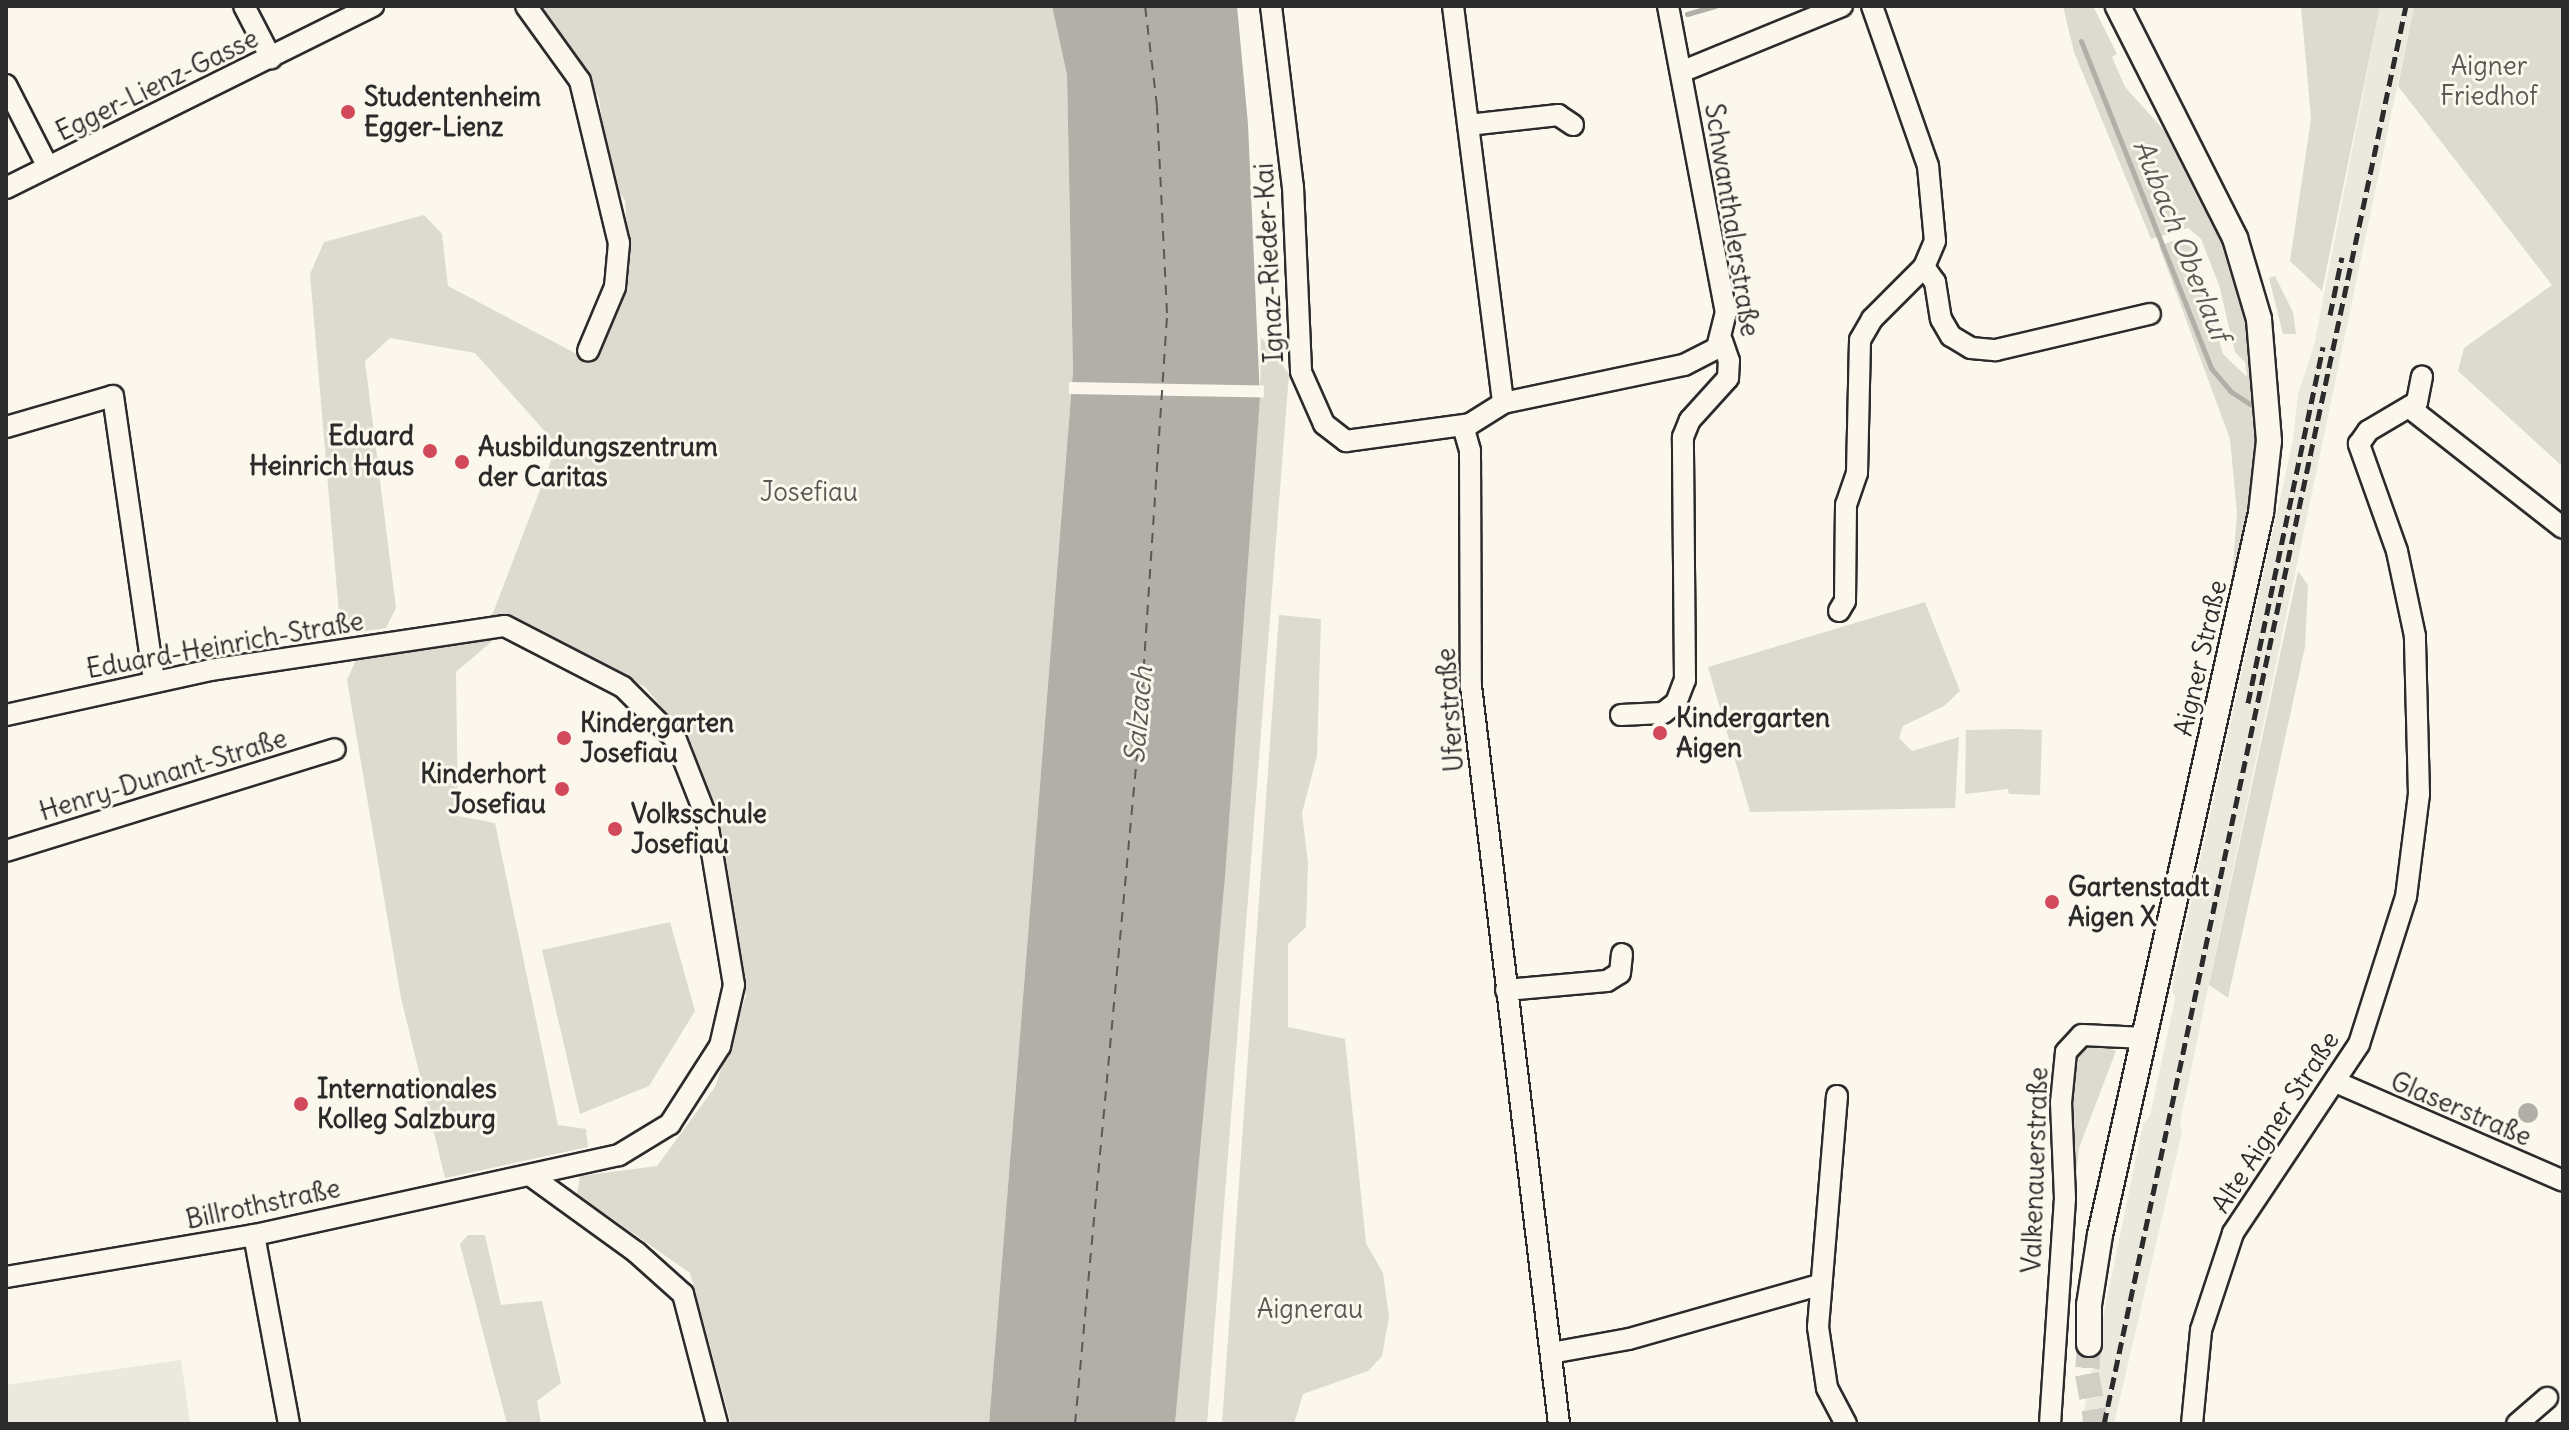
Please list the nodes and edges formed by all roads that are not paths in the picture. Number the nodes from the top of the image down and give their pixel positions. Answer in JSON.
{"nodes":[{"id":1,"x":244,"y":6,"type":"edge"},
{"id":2,"x":373,"y":6,"type":"edge"},
{"id":3,"x":526,"y":6,"type":"edge"},
{"id":4,"x":1271,"y":6,"type":"edge"},
{"id":5,"x":1453,"y":6,"type":"edge"},
{"id":6,"x":1668,"y":6,"type":"edge"},
{"id":7,"x":1842,"y":6,"type":"edge"},
{"id":8,"x":1872,"y":6,"type":"edge"},
{"id":9,"x":2118,"y":6,"type":"edge"},
{"id":10,"x":271,"y":58,"type":"junction"},
{"id":11,"x":1681,"y":72,"type":"junction"},
{"id":12,"x":6,"y":85,"type":"edge"},
{"id":13,"x":1468,"y":125,"type":"junction"},
{"id":14,"x":1573,"y":125,"type":"dead end"},
{"id":15,"x":48,"y":167,"type":"junction"},
{"id":16,"x":6,"y":188,"type":"edge"},
{"id":17,"x":1924,"y":267,"type":"junction"},
{"id":18,"x":2150,"y":314,"type":"dead end"},
{"id":19,"x":1722,"y":341,"type":"junction"},
{"id":20,"x":588,"y":351,"type":"dead end"},
{"id":21,"x":2422,"y":376,"type":"dead end"},
{"id":22,"x":1503,"y":403,"type":"junction"},
{"id":23,"x":2410,"y":408,"type":"junction"},
{"id":24,"x":1463,"y":426,"type":"junction"},
{"id":25,"x":6,"y":427,"type":"edge"},
{"id":26,"x":2563,"y":528,"type":"edge"},
{"id":27,"x":1839,"y":611,"type":"dead end"},
{"id":28,"x":455,"y":632,"type":"joint"},
{"id":29,"x":154,"y":682,"type":"junction"},
{"id":30,"x":6,"y":715,"type":"edge"},
{"id":31,"x":1621,"y":715,"type":"dead end"},
{"id":32,"x":335,"y":749,"type":"dead end"},
{"id":33,"x":6,"y":851,"type":"edge"},
{"id":34,"x":1622,"y":954,"type":"dead end"},
{"id":35,"x":1506,"y":990,"type":"junction"},
{"id":36,"x":2145,"y":1038,"type":"junction"},
{"id":37,"x":2338,"y":1083,"type":"junction"},
{"id":38,"x":1837,"y":1096,"type":"dead end"},
{"id":39,"x":531,"y":1176,"type":"junction"},
{"id":40,"x":2563,"y":1181,"type":"edge"},
{"id":41,"x":254,"y":1235,"type":"junction"},
{"id":42,"x":6,"y":1277,"type":"edge"},
{"id":43,"x":1818,"y":1285,"type":"junction"},
{"id":44,"x":2089,"y":1344,"type":"tunnel mouth"},
{"id":45,"x":1551,"y":1353,"type":"junction"},
{"id":46,"x":2547,"y":1398,"type":"dead end"},
{"id":47,"x":1840,"y":1422,"type":"edge"},
{"id":48,"x":289,"y":1424,"type":"edge"},
{"id":49,"x":717,"y":1424,"type":"edge"},
{"id":50,"x":1559,"y":1424,"type":"edge"},
{"id":51,"x":2050,"y":1424,"type":"edge"},
{"id":52,"x":2192,"y":1424,"type":"edge"},
{"id":53,"x":2517,"y":1424,"type":"edge"}],
"edges":[{"from":1,"to":10,"type":"street"},
{"from":2,"to":10,"type":"street","name":"Egger-Lienz-Gasse"},
{"from":3,"to":20,"type":"street"},
{"from":4,"to":24,"type":"street","name":"Ignaz-Rieder-Kai"},
{"from":5,"to":13,"type":"street"},
{"from":6,"to":11,"type":"street","name":"Schwanthalerstraße"},
{"from":7,"to":11,"type":"street"},
{"from":8,"to":17,"type":"street"},
{"from":9,"to":36,"type":"main road","name":"Aigner Straße"},
{"from":10,"to":15,"type":"street","name":"Egger-Lienz-Gasse"},
{"from":11,"to":19,"type":"street","name":"Schwanthalerstraße"},
{"from":12,"to":15,"type":"street"},
{"from":13,"to":14,"type":"street"},
{"from":13,"to":22,"type":"street"},
{"from":15,"to":16,"type":"street","name":"Egger-Lienz-Gasse"},
{"from":17,"to":18,"type":"street"},
{"from":17,"to":27,"type":"street"},
{"from":19,"to":22,"type":"street","name":"Ignaz-Rieder-Kai"},
{"from":19,"to":31,"type":"street","name":"Schwanthalerstraße"},
{"from":21,"to":23,"type":"street"},
{"from":22,"to":24,"type":"street","name":"Ignaz-Rieder-Kai"},
{"from":23,"to":26,"type":"street"},
{"from":23,"to":37,"type":"street","name":"Alte Aigner Straße"},
{"from":24,"to":35,"type":"street","name":"Uferstraße"},
{"from":25,"to":29,"type":"street"},
{"from":28,"to":29,"type":"street","name":"Eduard-Heinrich-Straße"},
{"from":28,"to":39,"type":"street","name":"Billrothstraße"},
{"from":29,"to":30,"type":"street","name":"Eduard-Heinrich-Straße"},
{"from":32,"to":33,"type":"street","name":"Henry-Dunant-Straße"},
{"from":34,"to":35,"type":"street"},
{"from":35,"to":45,"type":"street","name":"Uferstraße"},
{"from":36,"to":44,"type":"main road","name":"Aigner Straße"},
{"from":36,"to":51,"type":"street","name":"Valkenauerstraße"},
{"from":37,"to":40,"type":"street","name":"Glaserstraße"},
{"from":37,"to":52,"type":"street","name":"Alte Aigner Straße"},
{"from":38,"to":43,"type":"street"},
{"from":39,"to":41,"type":"street","name":"Billrothstraße"},
{"from":39,"to":49,"type":"street"},
{"from":41,"to":42,"type":"street","name":"Billrothstraße"},
{"from":41,"to":48,"type":"street"},
{"from":43,"to":45,"type":"street"},
{"from":43,"to":47,"type":"street"},
{"from":45,"to":50,"type":"street","name":"Uferstraße"},
{"from":46,"to":53,"type":"street"}]}
